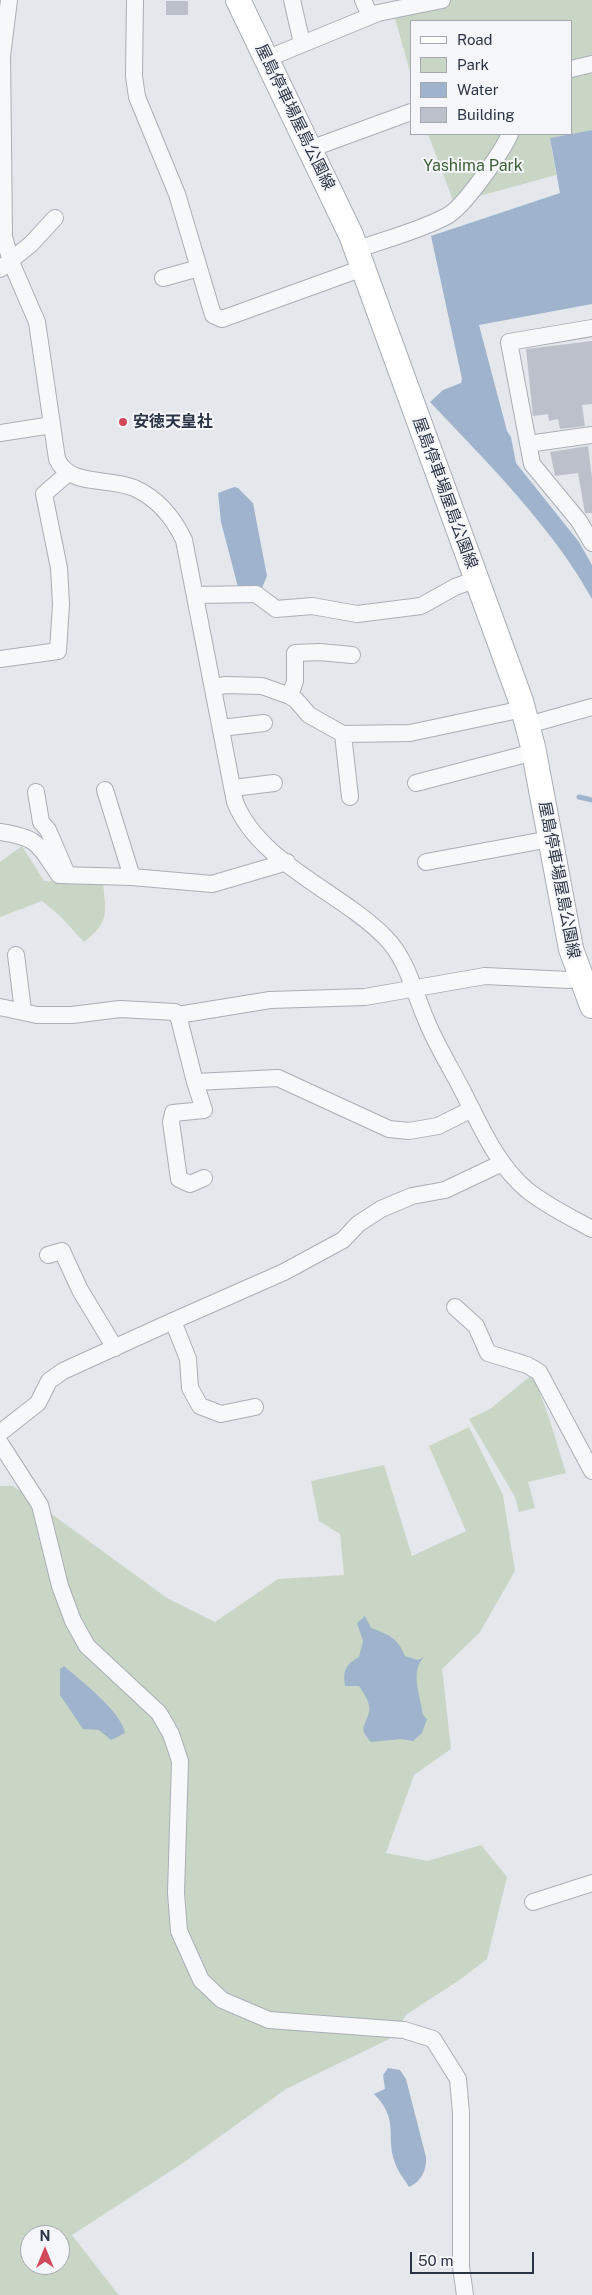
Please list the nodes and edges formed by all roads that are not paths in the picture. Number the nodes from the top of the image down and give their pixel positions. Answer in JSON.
{"nodes":[{"id":1,"x":9,"y":0,"type":"edge"},
{"id":2,"x":134,"y":0,"type":"edge"},
{"id":3,"x":238,"y":0,"type":"edge"},
{"id":4,"x":292,"y":0,"type":"edge"},
{"id":5,"x":363,"y":0,"type":"edge"},
{"id":6,"x":441,"y":0,"type":"edge"},
{"id":7,"x":370,"y":16,"type":"junction"},
{"id":8,"x":302,"y":43,"type":"junction"},
{"id":9,"x":266,"y":59,"type":"junction"},
{"id":10,"x":592,"y":64,"type":"edge"},
{"id":11,"x":572,"y":69,"type":"edge"},
{"id":12,"x":410,"y":112,"type":"edge"},
{"id":13,"x":509,"y":135,"type":"edge"},
{"id":14,"x":310,"y":149,"type":"junction"},
{"id":15,"x":54,"y":218,"type":"dead end"},
{"id":16,"x":2,"y":228,"type":"edge"},
{"id":17,"x":360,"y":259,"type":"junction"},
{"id":18,"x":5,"y":265,"type":"edge"},
{"id":19,"x":199,"y":268,"type":"junction"},
{"id":20,"x":163,"y":278,"type":"dead end"},
{"id":21,"x":592,"y":328,"type":"edge"},
{"id":22,"x":52,"y":425,"type":"junction"},
{"id":23,"x":0,"y":433,"type":"edge"},
{"id":24,"x":592,"y":436,"type":"edge"},
{"id":25,"x":528,"y":444,"type":"junction"},
{"id":26,"x":68,"y":474,"type":"junction"},
{"id":27,"x":592,"y":543,"type":"edge"},
{"id":28,"x":476,"y":580,"type":"junction"},
{"id":29,"x":196,"y":595,"type":"junction"},
{"id":30,"x":352,"y":655,"type":"dead end"},
{"id":31,"x":0,"y":659,"type":"edge"},
{"id":32,"x":214,"y":687,"type":"junction"},
{"id":33,"x":290,"y":696,"type":"junction"},
{"id":34,"x":592,"y":707,"type":"edge"},
{"id":35,"x":526,"y":717,"type":"junction"},
{"id":36,"x":264,"y":723,"type":"dead end"},
{"id":37,"x":221,"y":728,"type":"junction"},
{"id":38,"x":343,"y":734,"type":"junction"},
{"id":39,"x":534,"y":752,"type":"junction"},
{"id":40,"x":274,"y":783,"type":"dead end"},
{"id":41,"x":416,"y":783,"type":"dead end"},
{"id":42,"x":232,"y":788,"type":"junction"},
{"id":43,"x":105,"y":790,"type":"dead end"},
{"id":44,"x":36,"y":792,"type":"dead end"},
{"id":45,"x":350,"y":797,"type":"dead end"},
{"id":46,"x":0,"y":832,"type":"edge"},
{"id":47,"x":550,"y":839,"type":"junction"},
{"id":48,"x":287,"y":862,"type":"junction"},
{"id":49,"x":426,"y":862,"type":"dead end"},
{"id":50,"x":68,"y":876,"type":"junction"},
{"id":51,"x":132,"y":877,"type":"junction"},
{"id":52,"x":16,"y":955,"type":"dead end"},
{"id":53,"x":580,"y":976,"type":"junction"},
{"id":54,"x":415,"y":988,"type":"junction"},
{"id":55,"x":592,"y":1006,"type":"edge"},
{"id":56,"x":0,"y":1007,"type":"edge"},
{"id":57,"x":23,"y":1012,"type":"junction"},
{"id":58,"x":178,"y":1015,"type":"junction"},
{"id":59,"x":195,"y":1082,"type":"junction"},
{"id":60,"x":472,"y":1109,"type":"junction"},
{"id":61,"x":502,"y":1163,"type":"junction"},
{"id":62,"x":204,"y":1178,"type":"dead end"},
{"id":63,"x":592,"y":1230,"type":"edge"},
{"id":64,"x":48,"y":1255,"type":"dead end"},
{"id":65,"x":455,"y":1307,"type":"dead end"},
{"id":66,"x":173,"y":1321,"type":"junction"},
{"id":67,"x":115,"y":1348,"type":"junction"},
{"id":68,"x":255,"y":1407,"type":"dead end"},
{"id":69,"x":0,"y":1432,"type":"edge"},
{"id":70,"x":0,"y":1443,"type":"edge"},
{"id":71,"x":592,"y":1471,"type":"edge"},
{"id":72,"x":592,"y":1883,"type":"edge"},
{"id":73,"x":532,"y":1902,"type":"dead end"},
{"id":74,"x":465,"y":2295,"type":"edge"}],
"edges":[{"from":1,"to":16,"type":"street"},
{"from":2,"to":19,"type":"street"},
{"from":3,"to":9,"type":"main road","name":"屋島停車場屋島公園線"},
{"from":4,"to":8,"type":"street"},
{"from":5,"to":7,"type":"street"},
{"from":6,"to":7,"type":"street"},
{"from":7,"to":8,"type":"street"},
{"from":8,"to":9,"type":"street"},
{"from":9,"to":14,"type":"main road","name":"屋島停車場屋島公園線"},
{"from":10,"to":11,"type":"street"},
{"from":12,"to":14,"type":"street"},
{"from":13,"to":17,"type":"street"},
{"from":14,"to":17,"type":"main road","name":"屋島停車場屋島公園線"},
{"from":15,"to":18,"type":"street"},
{"from":16,"to":18,"type":"street"},
{"from":17,"to":19,"type":"street"},
{"from":17,"to":28,"type":"main road","name":"屋島停車場屋島公園線"},
{"from":18,"to":22,"type":"street"},
{"from":19,"to":20,"type":"street"},
{"from":21,"to":25,"type":"street"},
{"from":22,"to":23,"type":"street"},
{"from":22,"to":26,"type":"street"},
{"from":24,"to":25,"type":"street"},
{"from":25,"to":27,"type":"street"},
{"from":26,"to":29,"type":"street"},
{"from":26,"to":31,"type":"street"},
{"from":28,"to":29,"type":"street"},
{"from":28,"to":35,"type":"main road","name":"屋島停車場屋島公園線"},
{"from":29,"to":32,"type":"street"},
{"from":30,"to":33,"type":"street"},
{"from":32,"to":33,"type":"street"},
{"from":32,"to":37,"type":"street"},
{"from":33,"to":38,"type":"street"},
{"from":34,"to":35,"type":"street"},
{"from":35,"to":38,"type":"street"},
{"from":35,"to":39,"type":"main road","name":"屋島停車場屋島公園線"},
{"from":36,"to":37,"type":"street"},
{"from":37,"to":42,"type":"street"},
{"from":38,"to":45,"type":"street"},
{"from":39,"to":41,"type":"street"},
{"from":39,"to":47,"type":"main road","name":"屋島停車場屋島公園線"},
{"from":40,"to":42,"type":"street"},
{"from":42,"to":48,"type":"street"},
{"from":43,"to":51,"type":"street"},
{"from":44,"to":50,"type":"street"},
{"from":46,"to":50,"type":"street"},
{"from":47,"to":49,"type":"street"},
{"from":47,"to":53,"type":"main road","name":"屋島停車場屋島公園線"},
{"from":48,"to":51,"type":"street"},
{"from":48,"to":54,"type":"street"},
{"from":50,"to":51,"type":"street"},
{"from":52,"to":57,"type":"street"},
{"from":53,"to":54,"type":"street"},
{"from":53,"to":55,"type":"main road","name":"屋島停車場屋島公園線"},
{"from":54,"to":58,"type":"street"},
{"from":54,"to":60,"type":"street"},
{"from":56,"to":57,"type":"street"},
{"from":57,"to":58,"type":"street"},
{"from":58,"to":59,"type":"street"},
{"from":59,"to":60,"type":"street"},
{"from":59,"to":62,"type":"street"},
{"from":60,"to":61,"type":"street"},
{"from":61,"to":63,"type":"street"},
{"from":61,"to":66,"type":"street"},
{"from":64,"to":67,"type":"street"},
{"from":65,"to":71,"type":"street"},
{"from":66,"to":67,"type":"street"},
{"from":66,"to":68,"type":"street"},
{"from":67,"to":69,"type":"street"},
{"from":70,"to":74,"type":"street"},
{"from":72,"to":73,"type":"street"}]}
